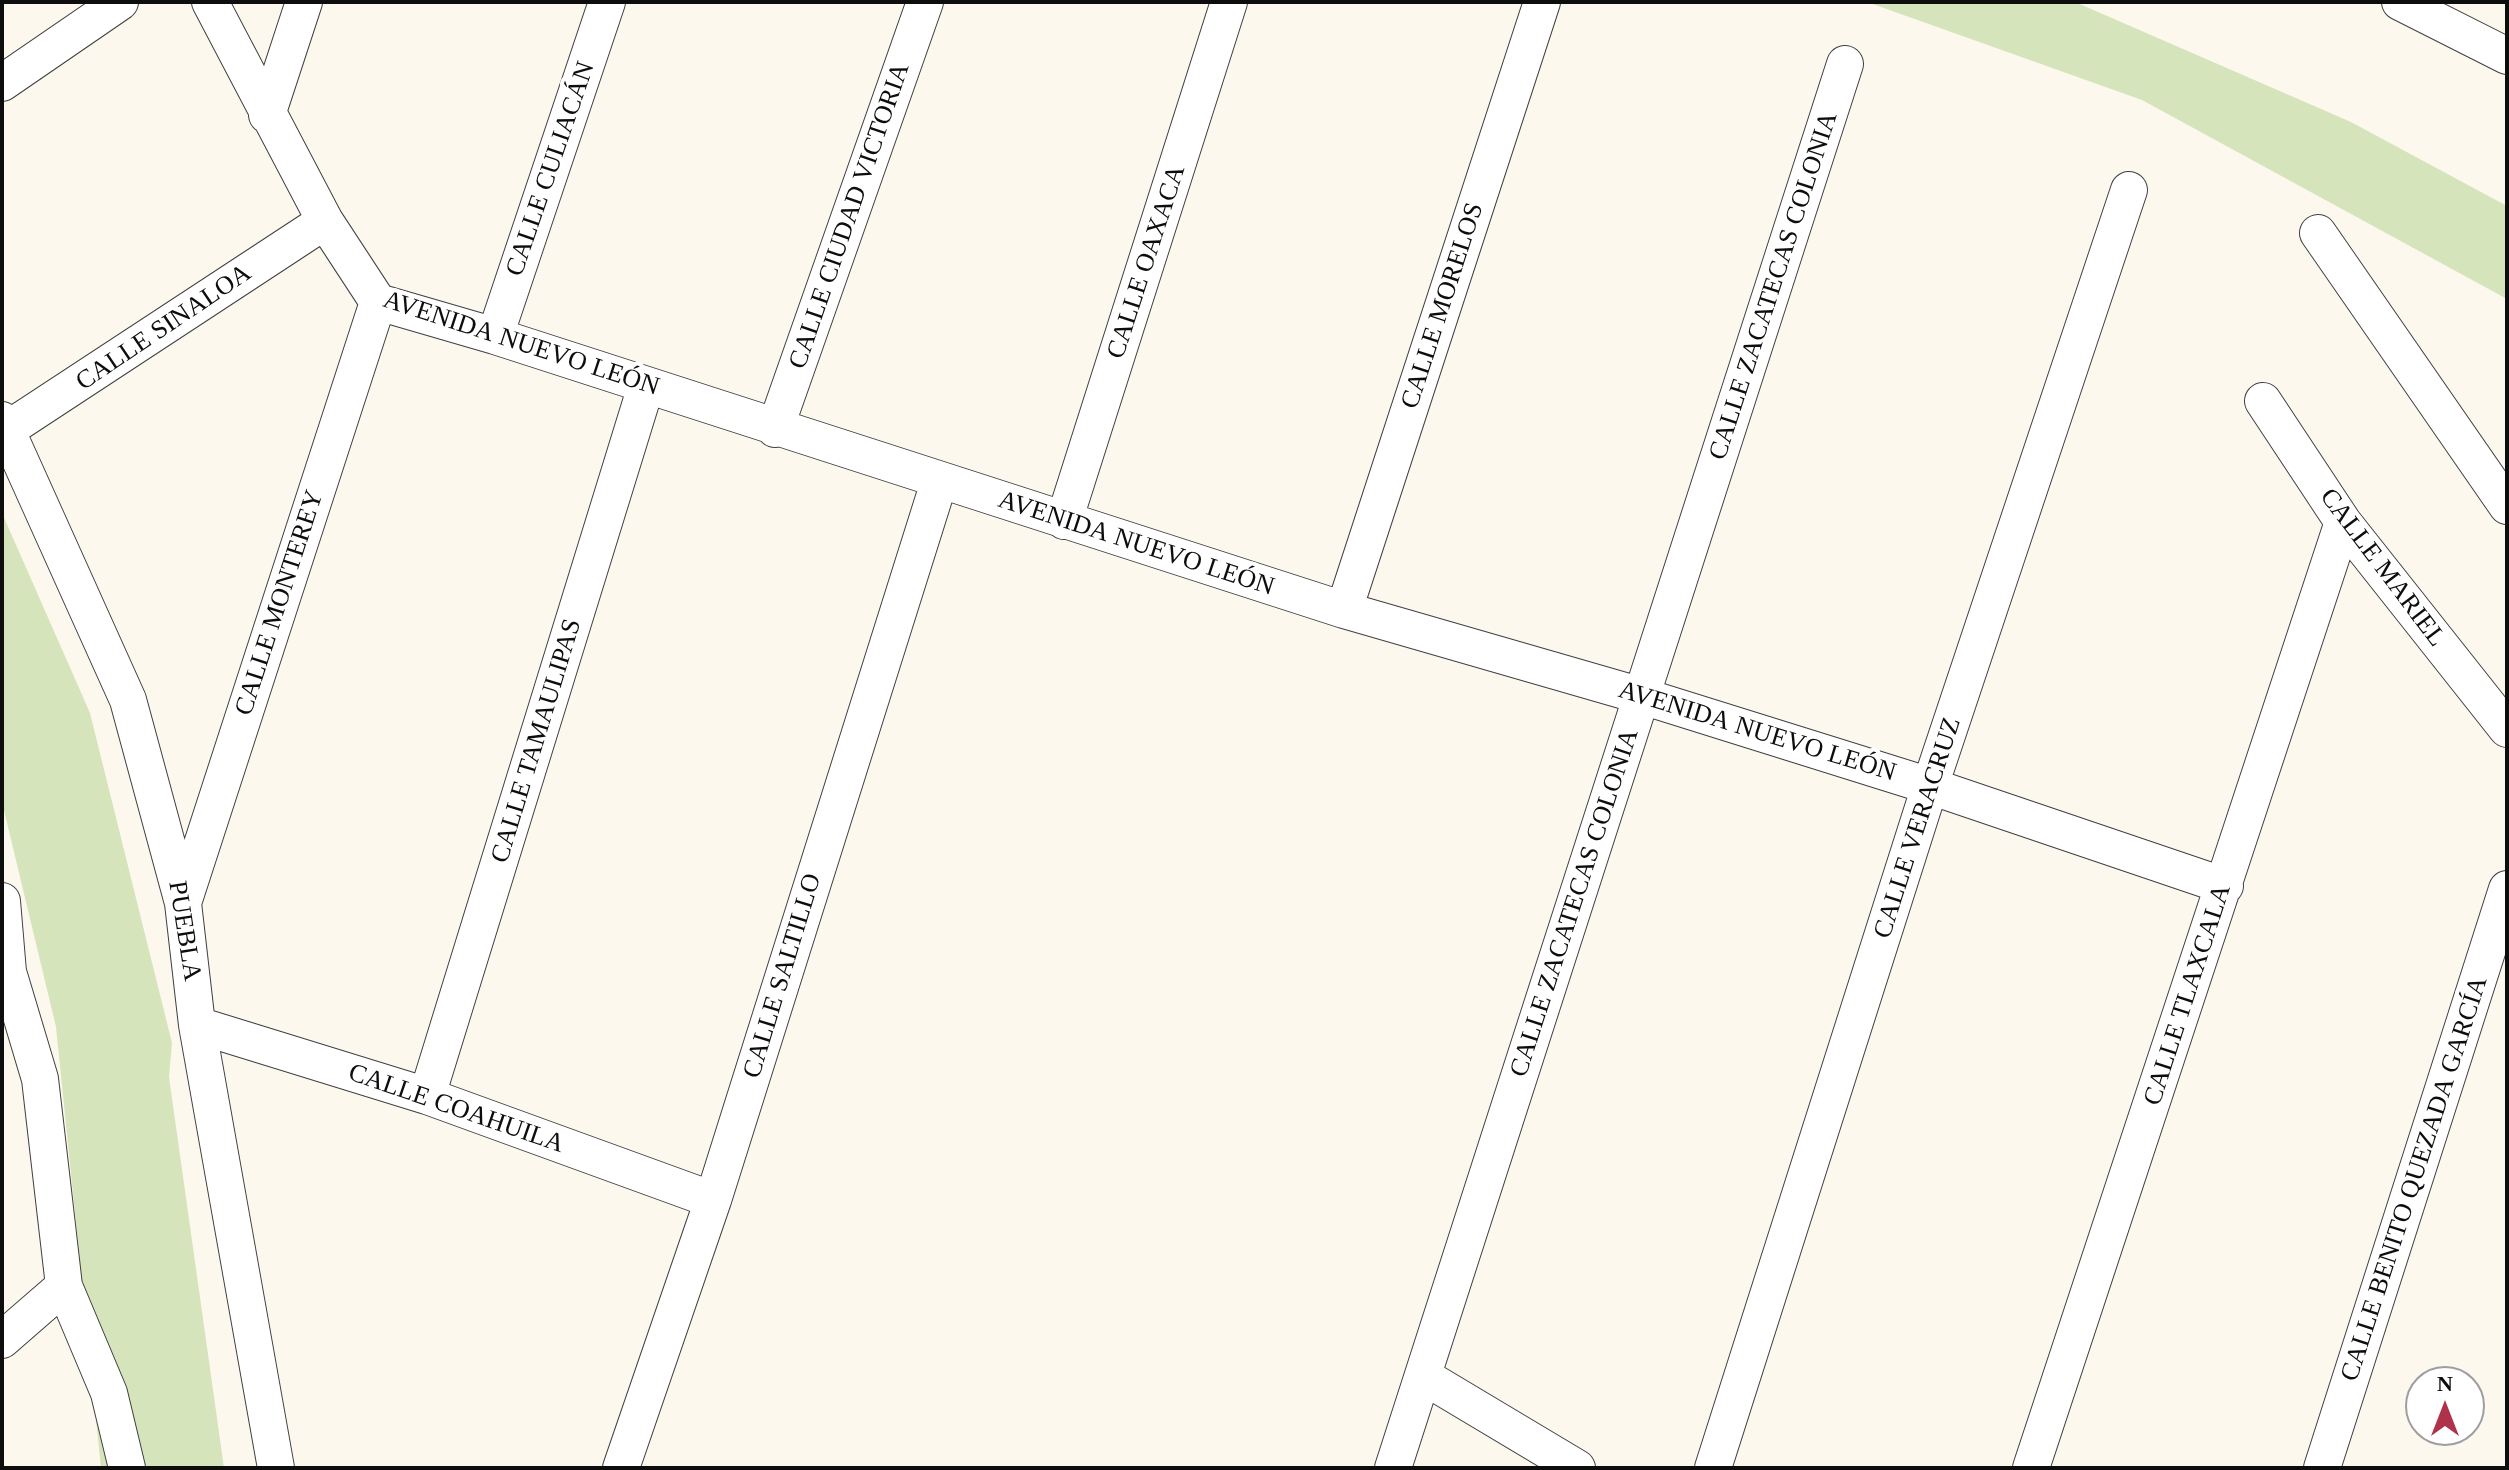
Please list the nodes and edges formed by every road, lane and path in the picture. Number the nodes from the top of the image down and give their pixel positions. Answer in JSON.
{"nodes":[{"id":1,"x":120,"y":2,"type":"edge"},
{"id":2,"x":210,"y":2,"type":"edge"},
{"id":3,"x":304,"y":2,"type":"edge"},
{"id":4,"x":607,"y":2,"type":"edge"},
{"id":5,"x":925,"y":2,"type":"edge"},
{"id":6,"x":1229,"y":2,"type":"edge"},
{"id":7,"x":1542,"y":2,"type":"edge"},
{"id":8,"x":2400,"y":2,"type":"edge"},
{"id":9,"x":2507,"y":56,"type":"edge"},
{"id":10,"x":1845,"y":64,"type":"dead end"},
{"id":11,"x":2,"y":83,"type":"edge"},
{"id":12,"x":267,"y":115,"type":"junction"},
{"id":13,"x":2129,"y":190,"type":"dead end"},
{"id":14,"x":325,"y":221,"type":"junction"},
{"id":15,"x":2318,"y":233,"type":"dead end"},
{"id":16,"x":378,"y":302,"type":"junction"},
{"id":17,"x":495,"y":336,"type":"junction"},
{"id":18,"x":646,"y":386,"type":"junction"},
{"id":19,"x":2263,"y":401,"type":"dead end"},
{"id":20,"x":5,"y":428,"type":"edge"},
{"id":21,"x":775,"y":429,"type":"junction"},
{"id":22,"x":939,"y":482,"type":"junction"},
{"id":23,"x":2507,"y":506,"type":"edge"},
{"id":24,"x":1064,"y":521,"type":"junction"},
{"id":25,"x":2343,"y":522,"type":"junction"},
{"id":26,"x":1344,"y":610,"type":"junction"},
{"id":27,"x":1642,"y":696,"type":"junction"},
{"id":28,"x":2507,"y":729,"type":"edge"},
{"id":29,"x":1930,"y":786,"type":"junction"},
{"id":30,"x":2225,"y":886,"type":"junction"},
{"id":31,"x":2507,"y":889,"type":"edge"},
{"id":32,"x":2,"y":901,"type":"edge"},
{"id":33,"x":183,"y":903,"type":"junction"},
{"id":34,"x":5,"y":975,"type":"edge"},
{"id":35,"x":197,"y":1025,"type":"junction"},
{"id":36,"x":427,"y":1096,"type":"junction"},
{"id":37,"x":713,"y":1200,"type":"junction"},
{"id":38,"x":64,"y":1286,"type":"junction"},
{"id":39,"x":2,"y":1340,"type":"edge"},
{"id":40,"x":1423,"y":1376,"type":"junction"},
{"id":41,"x":127,"y":1468,"type":"edge"},
{"id":42,"x":276,"y":1468,"type":"edge"},
{"id":43,"x":621,"y":1468,"type":"edge"},
{"id":44,"x":1393,"y":1468,"type":"edge"},
{"id":45,"x":1577,"y":1468,"type":"edge"},
{"id":46,"x":1713,"y":1468,"type":"edge"},
{"id":47,"x":2031,"y":1468,"type":"edge"},
{"id":48,"x":2322,"y":1468,"type":"edge"}],
"edges":[{"from":1,"to":11,"type":"street"},
{"from":2,"to":12,"type":"street","name":"AVENIDA NUEVO LEÓN"},
{"from":3,"to":12,"type":"street"},
{"from":4,"to":17,"type":"street","name":"CALLE CULIACÁN"},
{"from":5,"to":21,"type":"street","name":"CALLE CIUDAD VICTORIA"},
{"from":6,"to":24,"type":"street","name":"CALLE OAXACA"},
{"from":7,"to":26,"type":"street","name":"CALLE MORELOS"},
{"from":8,"to":9,"type":"street"},
{"from":10,"to":27,"type":"street","name":"CALLE ZACATECAS COLONIA"},
{"from":12,"to":14,"type":"street","name":"AVENIDA NUEVO LEÓN"},
{"from":13,"to":29,"type":"street","name":"CALLE VERACRUZ"},
{"from":14,"to":16,"type":"street","name":"AVENIDA NUEVO LEÓN"},
{"from":14,"to":20,"type":"street","name":"CALLE SINALOA"},
{"from":15,"to":23,"type":"street"},
{"from":16,"to":17,"type":"street","name":"AVENIDA NUEVO LEÓN"},
{"from":16,"to":33,"type":"street","name":"CALLE MONTEREY"},
{"from":17,"to":18,"type":"street","name":"AVENIDA NUEVO LEÓN"},
{"from":18,"to":21,"type":"street","name":"AVENIDA NUEVO LEÓN"},
{"from":18,"to":36,"type":"street","name":"CALLE TAMAULIPAS"},
{"from":19,"to":25,"type":"street","name":"CALLE MARIEL"},
{"from":20,"to":33,"type":"street","name":"PUEBLA"},
{"from":21,"to":22,"type":"street","name":"AVENIDA NUEVO LEÓN"},
{"from":22,"to":24,"type":"street","name":"AVENIDA NUEVO LEÓN"},
{"from":22,"to":37,"type":"street","name":"CALLE SALTILLO"},
{"from":24,"to":26,"type":"street","name":"AVENIDA NUEVO LEÓN"},
{"from":25,"to":28,"type":"street","name":"CALLE MARIEL"},
{"from":25,"to":30,"type":"street","name":"CALLE TLAXCALA"},
{"from":26,"to":27,"type":"street","name":"AVENIDA NUEVO LEÓN"},
{"from":27,"to":29,"type":"street","name":"AVENIDA NUEVO LEÓN"},
{"from":27,"to":40,"type":"street","name":"CALLE ZACATECAS COLONIA"},
{"from":29,"to":30,"type":"street","name":"AVENIDA NUEVO LEÓN"},
{"from":29,"to":46,"type":"street","name":"CALLE VERACRUZ"},
{"from":30,"to":47,"type":"street","name":"CALLE TLAXCALA"},
{"from":31,"to":48,"type":"street","name":"CALLE BENITO QUEZADA GARCÍA"},
{"from":32,"to":34,"type":"street"},
{"from":33,"to":35,"type":"street","name":"PUEBLA"},
{"from":34,"to":38,"type":"street"},
{"from":35,"to":36,"type":"street","name":"CALLE COAHUILA"},
{"from":35,"to":42,"type":"street","name":"PUEBLA"},
{"from":36,"to":37,"type":"street","name":"CALLE COAHUILA"},
{"from":37,"to":43,"type":"street","name":"CALLE SALTILLO"},
{"from":38,"to":39,"type":"street"},
{"from":38,"to":41,"type":"street"},
{"from":40,"to":44,"type":"street","name":"CALLE ZACATECAS COLONIA"},
{"from":40,"to":45,"type":"street"}]}
